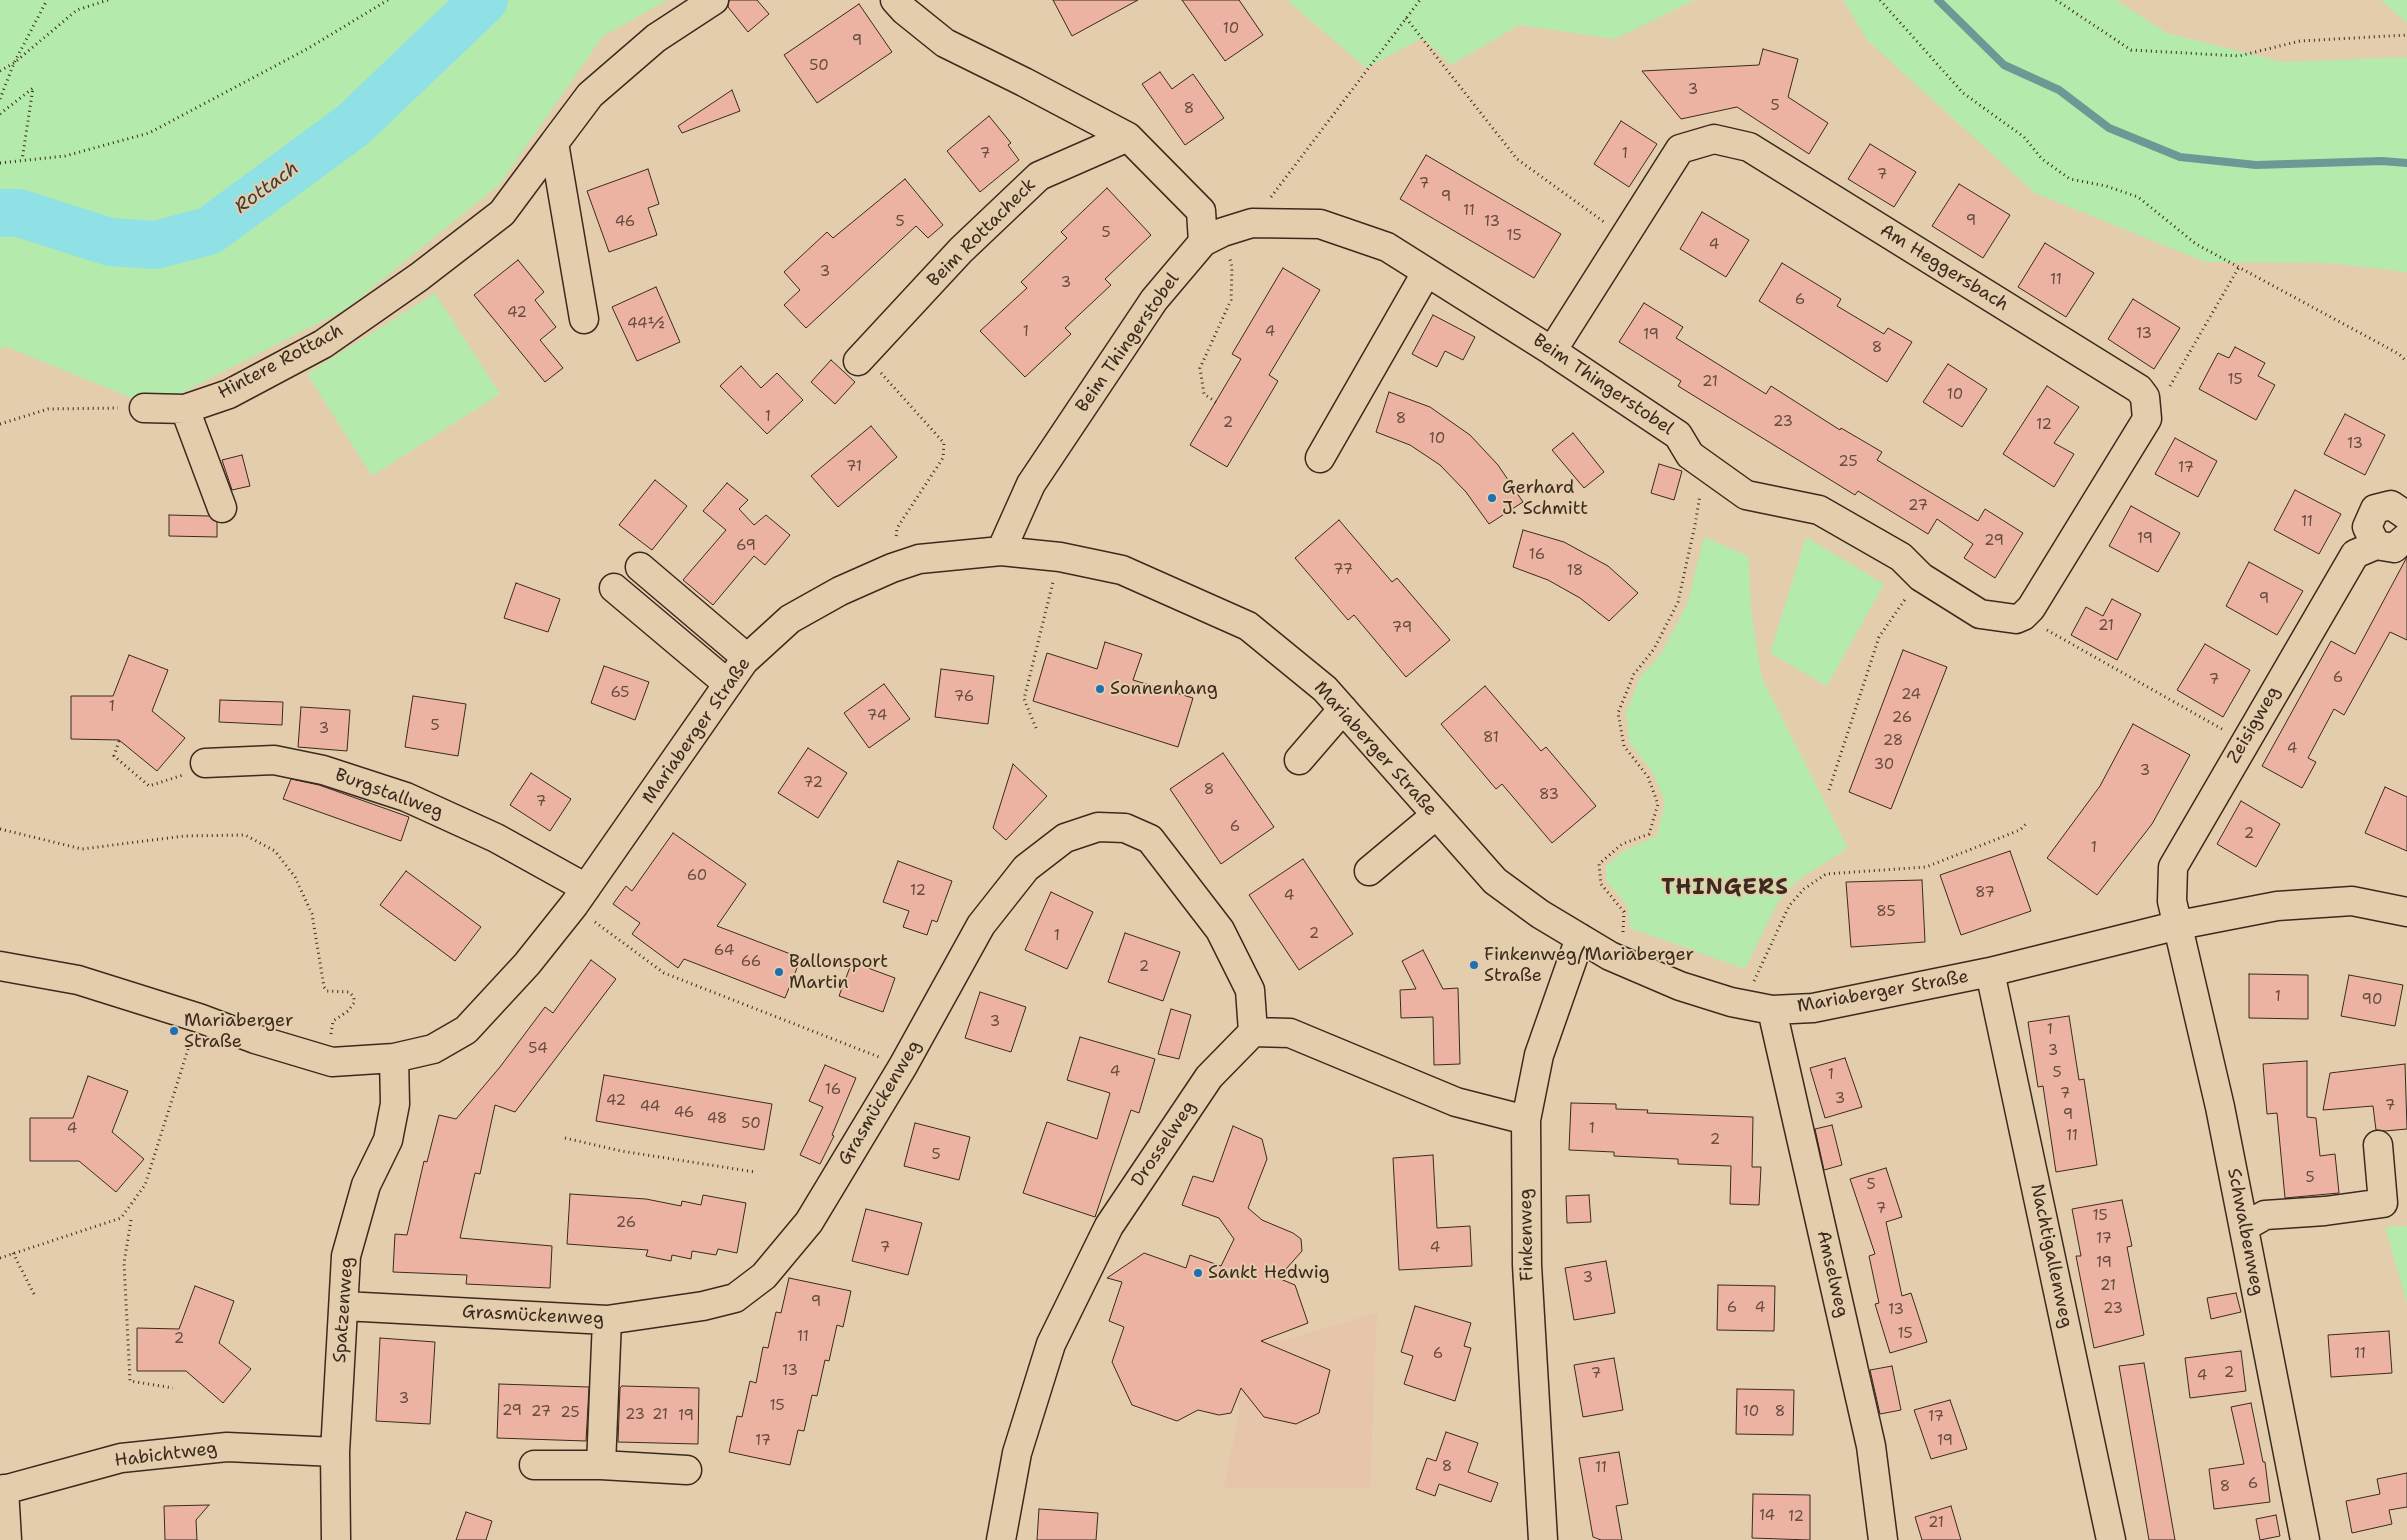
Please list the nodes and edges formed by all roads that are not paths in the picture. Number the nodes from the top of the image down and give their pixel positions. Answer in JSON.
{"nodes":[{"id":1,"x":714,"y":0,"type":"edge"},
{"id":2,"x":896,"y":0,"type":"edge"},
{"id":3,"x":1128,"y":137,"type":"junction"},
{"id":4,"x":554,"y":143,"type":"junction"},
{"id":5,"x":1213,"y":237,"type":"junction"},
{"id":6,"x":1426,"y":272,"type":"junction"},
{"id":7,"x":584,"y":319,"type":"dead end"},
{"id":8,"x":1552,"y":351,"type":"junction"},
{"id":9,"x":861,"y":357,"type":"road end"},
{"id":10,"x":144,"y":408,"type":"road end"},
{"id":11,"x":185,"y":409,"type":"junction"},
{"id":12,"x":1320,"y":458,"type":"dead end"},
{"id":13,"x":222,"y":508,"type":"dead end"},
{"id":14,"x":2407,"y":516,"type":"edge"},
{"id":15,"x":2407,"y":537,"type":"edge"},
{"id":16,"x":2376,"y":545,"type":"junction"},
{"id":17,"x":1001,"y":551,"type":"junction"},
{"id":18,"x":640,"y":567,"type":"dead end"},
{"id":19,"x":614,"y":588,"type":"dead end"},
{"id":20,"x":1980,"y":614,"type":"joint"},
{"id":21,"x":747,"y":658,"type":"junction"},
{"id":22,"x":728,"y":684,"type":"junction"},
{"id":23,"x":1343,"y":709,"type":"junction"},
{"id":24,"x":1299,"y":760,"type":"dead end"},
{"id":25,"x":195,"y":769,"type":"road end"},
{"id":26,"x":1436,"y":815,"type":"junction"},
{"id":27,"x":1370,"y":871,"type":"dead end"},
{"id":28,"x":580,"y":896,"type":"junction"},
{"id":29,"x":2407,"y":912,"type":"edge"},
{"id":30,"x":2179,"y":925,"type":"junction"},
{"id":31,"x":1580,"y":938,"type":"junction"},
{"id":32,"x":0,"y":966,"type":"edge"},
{"id":33,"x":1990,"y":972,"type":"junction"},
{"id":34,"x":1772,"y":1010,"type":"junction"},
{"id":35,"x":1253,"y":1032,"type":"junction"},
{"id":36,"x":394,"y":1058,"type":"junction"},
{"id":37,"x":1526,"y":1120,"type":"junction"},
{"id":38,"x":2378,"y":1145,"type":"dead end"},
{"id":39,"x":2244,"y":1227,"type":"junction"},
{"id":40,"x":344,"y":1306,"type":"junction"},
{"id":41,"x":607,"y":1320,"type":"junction"},
{"id":42,"x":335,"y":1452,"type":"junction"},
{"id":43,"x":601,"y":1464,"type":"junction"},
{"id":44,"x":534,"y":1465,"type":"dead end"},
{"id":45,"x":688,"y":1470,"type":"dead end"},
{"id":46,"x":2,"y":1490,"type":"edge"},
{"id":47,"x":7,"y":1540,"type":"edge"},
{"id":48,"x":336,"y":1540,"type":"edge"},
{"id":49,"x":1001,"y":1540,"type":"edge"},
{"id":50,"x":1543,"y":1540,"type":"edge"},
{"id":51,"x":1883,"y":1540,"type":"edge"},
{"id":52,"x":2111,"y":1540,"type":"edge"},
{"id":53,"x":2305,"y":1540,"type":"edge"}],
"edges":[{"from":1,"to":4,"type":"street","name":"Hintere Rottach"},
{"from":2,"to":3,"type":"street"},
{"from":3,"to":5,"type":"street"},
{"from":3,"to":9,"type":"street","name":"Beim Rottacheck"},
{"from":4,"to":7,"type":"street"},
{"from":4,"to":11,"type":"street","name":"Hintere Rottach"},
{"from":5,"to":6,"type":"street","name":"Beim Thingerstobel"},
{"from":5,"to":17,"type":"street","name":"Beim Thingerstobel"},
{"from":6,"to":8,"type":"street","name":"Beim Thingerstobel"},
{"from":6,"to":12,"type":"street"},
{"from":8,"to":20,"type":"street","name":"Beim Thingerstobel"},
{"from":8,"to":20,"type":"street","name":"Am Heggersbach"},
{"from":10,"to":11,"type":"street","name":"Hintere Rottach"},
{"from":11,"to":13,"type":"street"},
{"from":14,"to":16,"type":"street"},
{"from":15,"to":16,"type":"street","name":"Zeisigweg"},
{"from":16,"to":30,"type":"street","name":"Zeisigweg"},
{"from":17,"to":21,"type":"street","name":"Mariaberger Straße"},
{"from":17,"to":23,"type":"street","name":"Mariaberger Straße"},
{"from":18,"to":21,"type":"street"},
{"from":19,"to":22,"type":"street"},
{"from":21,"to":22,"type":"street","name":"Mariaberger Straße"},
{"from":22,"to":28,"type":"street","name":"Mariaberger Straße"},
{"from":23,"to":24,"type":"street"},
{"from":23,"to":26,"type":"street","name":"Mariaberger Straße"},
{"from":25,"to":28,"type":"street","name":"Burgstallweg"},
{"from":26,"to":27,"type":"street"},
{"from":26,"to":31,"type":"street","name":"Mariaberger Straße"},
{"from":28,"to":36,"type":"street","name":"Mariaberger Straße"},
{"from":29,"to":30,"type":"street","name":"Mariaberger Straße"},
{"from":30,"to":33,"type":"street","name":"Mariaberger Straße"},
{"from":30,"to":39,"type":"street","name":"Schwalbenweg"},
{"from":31,"to":34,"type":"street","name":"Mariaberger Straße"},
{"from":31,"to":37,"type":"street","name":"Finkenweg"},
{"from":32,"to":36,"type":"street","name":"Mariaberger Straße"},
{"from":33,"to":34,"type":"street","name":"Mariaberger Straße"},
{"from":33,"to":52,"type":"street","name":"Nachtigallenweg"},
{"from":34,"to":51,"type":"street","name":"Amselweg"},
{"from":35,"to":37,"type":"street"},
{"from":35,"to":41,"type":"street","name":"Grasmückenweg"},
{"from":35,"to":49,"type":"street","name":"Drosselweg"},
{"from":36,"to":40,"type":"street","name":"Spatzenweg"},
{"from":37,"to":50,"type":"street","name":"Finkenweg"},
{"from":38,"to":39,"type":"street"},
{"from":39,"to":53,"type":"street","name":"Schwalbenweg"},
{"from":40,"to":41,"type":"street","name":"Grasmückenweg"},
{"from":40,"to":42,"type":"street","name":"Spatzenweg"},
{"from":41,"to":43,"type":"street"},
{"from":42,"to":46,"type":"street","name":"Habichtweg"},
{"from":42,"to":48,"type":"street","name":"Spatzenweg"},
{"from":43,"to":44,"type":"street"},
{"from":43,"to":45,"type":"street"},
{"from":46,"to":47,"type":"street"}]}
